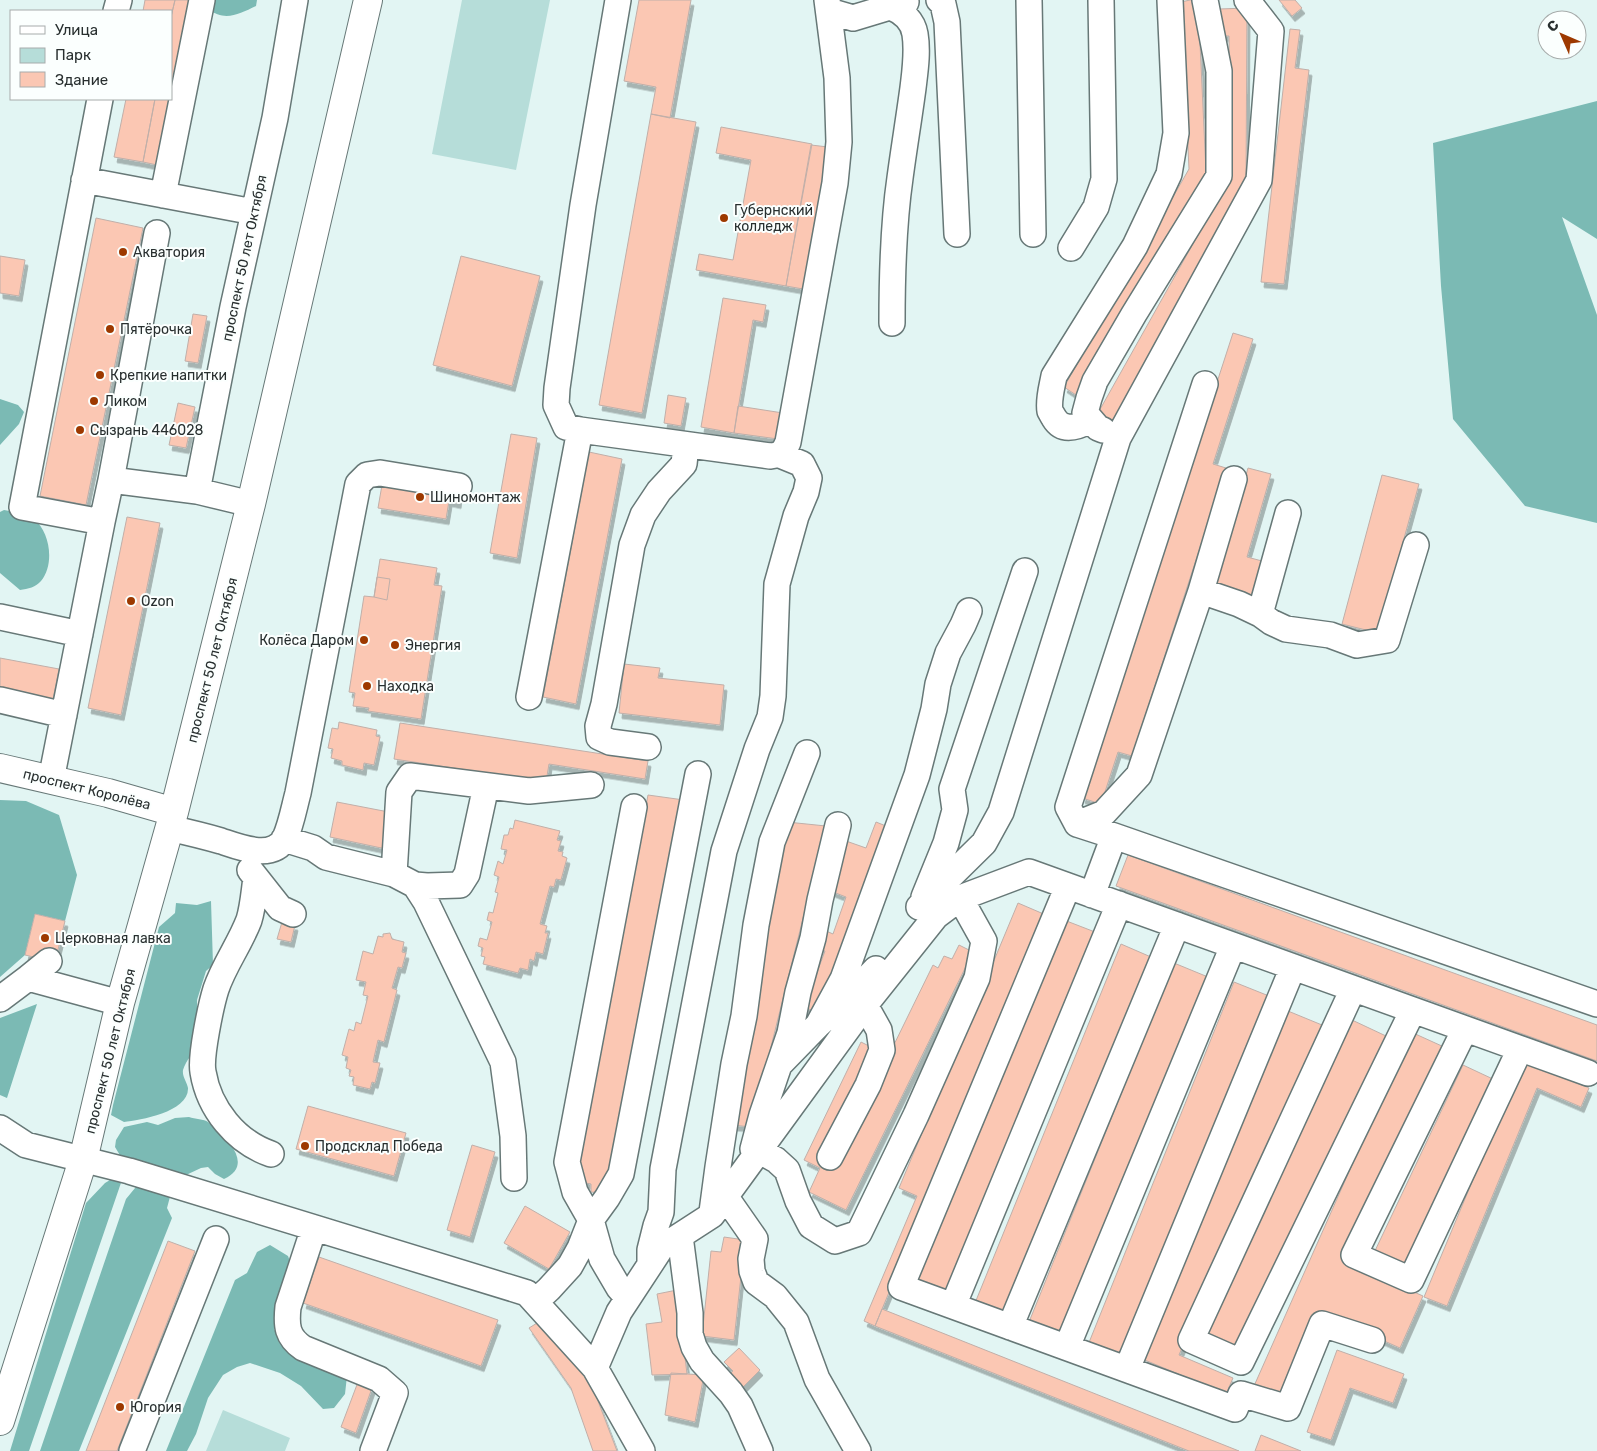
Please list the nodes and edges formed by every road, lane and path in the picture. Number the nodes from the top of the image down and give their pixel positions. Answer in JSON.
{"nodes":[{"id":1,"x":202,"y":0,"type":"edge"},
{"id":2,"x":295,"y":0,"type":"edge"},
{"id":3,"x":368,"y":0,"type":"edge"},
{"id":4,"x":618,"y":0,"type":"edge"},
{"id":5,"x":939,"y":0,"type":"edge"},
{"id":6,"x":1029,"y":0,"type":"edge"},
{"id":7,"x":1101,"y":0,"type":"edge"},
{"id":8,"x":1170,"y":0,"type":"edge"},
{"id":9,"x":1205,"y":0,"type":"edge"},
{"id":10,"x":1247,"y":0,"type":"edge"},
{"id":11,"x":902,"y":4,"type":"edge"},
{"id":12,"x":828,"y":6,"type":"edge"},
{"id":13,"x":100,"y":100,"type":"edge"},
{"id":14,"x":84,"y":180,"type":"junction"},
{"id":15,"x":163,"y":195,"type":"junction"},
{"id":16,"x":254,"y":212,"type":"junction"},
{"id":17,"x":157,"y":233,"type":"dead end"},
{"id":18,"x":957,"y":234,"type":"dead end"},
{"id":19,"x":1033,"y":234,"type":"dead end"},
{"id":20,"x":1071,"y":248,"type":"dead end"},
{"id":21,"x":892,"y":323,"type":"dead end"},
{"id":22,"x":1205,"y":384,"type":"dead end"},
{"id":23,"x":1091,"y":420,"type":"junction"},
{"id":24,"x":580,"y":430,"type":"junction"},
{"id":25,"x":1118,"y":438,"type":"junction"},
{"id":26,"x":686,"y":445,"type":"junction"},
{"id":27,"x":780,"y":455,"type":"junction"},
{"id":28,"x":1234,"y":479,"type":"dead end"},
{"id":29,"x":111,"y":480,"type":"junction"},
{"id":30,"x":459,"y":486,"type":"dead end"},
{"id":31,"x":197,"y":491,"type":"junction"},
{"id":32,"x":251,"y":504,"type":"junction"},
{"id":33,"x":1288,"y":513,"type":"dead end"},
{"id":34,"x":102,"y":522,"type":"junction"},
{"id":35,"x":1416,"y":544,"type":"dead end"},
{"id":36,"x":1025,"y":571,"type":"dead end"},
{"id":37,"x":1201,"y":591,"type":"junction"},
{"id":38,"x":968,"y":611,"type":"dead end"},
{"id":39,"x":1260,"y":614,"type":"junction"},
{"id":40,"x":0,"y":617,"type":"edge"},
{"id":41,"x":80,"y":634,"type":"junction"},
{"id":42,"x":530,"y":697,"type":"dead end"},
{"id":43,"x":0,"y":700,"type":"edge"},
{"id":44,"x":64,"y":715,"type":"junction"},
{"id":45,"x":648,"y":746,"type":"dead end"},
{"id":46,"x":807,"y":753,"type":"dead end"},
{"id":47,"x":0,"y":768,"type":"edge"},
{"id":48,"x":698,"y":774,"type":"dead end"},
{"id":49,"x":51,"y":780,"type":"junction"},
{"id":50,"x":591,"y":785,"type":"dead end"},
{"id":51,"x":486,"y":786,"type":"junction"},
{"id":52,"x":634,"y":807,"type":"dead end"},
{"id":53,"x":172,"y":820,"type":"junction"},
{"id":54,"x":1077,"y":824,"type":"junction"},
{"id":55,"x":838,"y":826,"type":"dead end"},
{"id":56,"x":1114,"y":836,"type":"junction"},
{"id":57,"x":284,"y":839,"type":"junction"},
{"id":58,"x":236,"y":847,"type":"junction"},
{"id":59,"x":256,"y":878,"type":"junction"},
{"id":60,"x":404,"y":879,"type":"junction"},
{"id":61,"x":1068,"y":886,"type":"junction"},
{"id":62,"x":1092,"y":895,"type":"junction"},
{"id":63,"x":960,"y":898,"type":"junction"},
{"id":64,"x":1119,"y":904,"type":"junction"},
{"id":65,"x":920,"y":907,"type":"junction"},
{"id":66,"x":293,"y":914,"type":"dead end"},
{"id":67,"x":1177,"y":925,"type":"junction"},
{"id":68,"x":1234,"y":946,"type":"junction"},
{"id":69,"x":892,"y":948,"type":"junction"},
{"id":70,"x":49,"y":961,"type":"dead end"},
{"id":71,"x":1293,"y":967,"type":"junction"},
{"id":72,"x":889,"y":976,"type":"junction"},
{"id":73,"x":28,"y":978,"type":"junction"},
{"id":74,"x":1353,"y":988,"type":"junction"},
{"id":75,"x":0,"y":999,"type":"edge"},
{"id":76,"x":120,"y":1003,"type":"junction"},
{"id":77,"x":1597,"y":1004,"type":"edge"},
{"id":78,"x":865,"y":1005,"type":"junction"},
{"id":79,"x":1413,"y":1010,"type":"junction"},
{"id":80,"x":818,"y":1025,"type":"junction"},
{"id":81,"x":1465,"y":1029,"type":"junction"},
{"id":82,"x":1520,"y":1048,"type":"junction"},
{"id":83,"x":780,"y":1064,"type":"junction"},
{"id":84,"x":1588,"y":1073,"type":"dead end"},
{"id":85,"x":1,"y":1133,"type":"edge"},
{"id":86,"x":271,"y":1154,"type":"dead end"},
{"id":87,"x":754,"y":1157,"type":"junction"},
{"id":88,"x":830,"y":1157,"type":"dead end"},
{"id":89,"x":83,"y":1160,"type":"junction"},
{"id":90,"x":514,"y":1178,"type":"dead end"},
{"id":91,"x":719,"y":1205,"type":"junction"},
{"id":92,"x":591,"y":1220,"type":"junction"},
{"id":93,"x":314,"y":1228,"type":"junction"},
{"id":94,"x":680,"y":1236,"type":"junction"},
{"id":95,"x":216,"y":1239,"type":"dead end"},
{"id":96,"x":650,"y":1265,"type":"junction"},
{"id":97,"x":628,"y":1298,"type":"junction"},
{"id":98,"x":535,"y":1302,"type":"junction"},
{"id":99,"x":953,"y":1306,"type":"junction"},
{"id":100,"x":1010,"y":1326,"type":"junction"},
{"id":101,"x":1372,"y":1340,"type":"dead end"},
{"id":102,"x":1067,"y":1348,"type":"junction"},
{"id":103,"x":595,"y":1368,"type":"junction"},
{"id":104,"x":1127,"y":1369,"type":"junction"},
{"id":105,"x":0,"y":1421,"type":"edge"},
{"id":106,"x":132,"y":1451,"type":"edge"},
{"id":107,"x":373,"y":1451,"type":"edge"},
{"id":108,"x":642,"y":1451,"type":"edge"},
{"id":109,"x":760,"y":1451,"type":"edge"},
{"id":110,"x":858,"y":1451,"type":"edge"}],
"edges":[{"from":1,"to":15,"type":"street"},
{"from":2,"to":16,"type":"street","name":"проспект 50 лет Октября"},
{"from":3,"to":32,"type":"main road","name":"проспект 50 лет Октября"},
{"from":4,"to":24,"type":"street"},
{"from":5,"to":18,"type":"street"},
{"from":6,"to":19,"type":"street"},
{"from":7,"to":20,"type":"street"},
{"from":8,"to":23,"type":"street"},
{"from":9,"to":23,"type":"street"},
{"from":10,"to":25,"type":"street"},
{"from":11,"to":12,"type":"street"},
{"from":11,"to":21,"type":"street"},
{"from":12,"to":27,"type":"street"},
{"from":13,"to":14,"type":"street"},
{"from":14,"to":15,"type":"street"},
{"from":14,"to":34,"type":"street"},
{"from":15,"to":16,"type":"street"},
{"from":16,"to":31,"type":"street","name":"проспект 50 лет Октября"},
{"from":17,"to":29,"type":"street"},
{"from":22,"to":54,"type":"street"},
{"from":23,"to":25,"type":"street"},
{"from":24,"to":26,"type":"street"},
{"from":24,"to":42,"type":"street"},
{"from":25,"to":65,"type":"street"},
{"from":26,"to":27,"type":"street"},
{"from":26,"to":45,"type":"street"},
{"from":27,"to":96,"type":"street"},
{"from":28,"to":37,"type":"street"},
{"from":29,"to":31,"type":"street"},
{"from":29,"to":34,"type":"street"},
{"from":30,"to":57,"type":"street"},
{"from":31,"to":32,"type":"street"},
{"from":32,"to":53,"type":"main road","name":"проспект 50 лет Октября"},
{"from":33,"to":39,"type":"street"},
{"from":34,"to":41,"type":"street"},
{"from":35,"to":39,"type":"street"},
{"from":36,"to":65,"type":"street"},
{"from":37,"to":39,"type":"street"},
{"from":37,"to":54,"type":"street"},
{"from":38,"to":80,"type":"street"},
{"from":40,"to":41,"type":"street"},
{"from":41,"to":44,"type":"street"},
{"from":43,"to":44,"type":"street"},
{"from":44,"to":49,"type":"street"},
{"from":46,"to":91,"type":"street"},
{"from":47,"to":49,"type":"main road","name":"проспект Королёва"},
{"from":48,"to":92,"type":"street"},
{"from":49,"to":53,"type":"main road","name":"проспект Королёва"},
{"from":50,"to":51,"type":"street"},
{"from":51,"to":60,"type":"street"},
{"from":51,"to":60,"type":"street"},
{"from":52,"to":92,"type":"street"},
{"from":53,"to":58,"type":"street"},
{"from":53,"to":76,"type":"main road","name":"проспект 50 лет Октября"},
{"from":54,"to":56,"type":"street"},
{"from":55,"to":83,"type":"street"},
{"from":56,"to":62,"type":"street"},
{"from":56,"to":77,"type":"street"},
{"from":57,"to":58,"type":"street"},
{"from":57,"to":60,"type":"street"},
{"from":58,"to":59,"type":"street"},
{"from":59,"to":66,"type":"street"},
{"from":59,"to":86,"type":"street"},
{"from":60,"to":90,"type":"street"},
{"from":61,"to":62,"type":"street"},
{"from":61,"to":63,"type":"street"},
{"from":61,"to":99,"type":"street"},
{"from":62,"to":64,"type":"street"},
{"from":63,"to":72,"type":"street"},
{"from":63,"to":87,"type":"street"},
{"from":64,"to":67,"type":"street"},
{"from":64,"to":99,"type":"street"},
{"from":65,"to":69,"type":"street"},
{"from":67,"to":68,"type":"street"},
{"from":67,"to":100,"type":"street"},
{"from":68,"to":71,"type":"street"},
{"from":68,"to":102,"type":"street"},
{"from":69,"to":72,"type":"street"},
{"from":69,"to":80,"type":"street"},
{"from":70,"to":73,"type":"street"},
{"from":71,"to":74,"type":"street"},
{"from":71,"to":104,"type":"street"},
{"from":72,"to":78,"type":"street"},
{"from":73,"to":75,"type":"street"},
{"from":73,"to":76,"type":"street"},
{"from":74,"to":79,"type":"street"},
{"from":74,"to":79,"type":"street"},
{"from":76,"to":89,"type":"main road","name":"проспект 50 лет Октября"},
{"from":78,"to":87,"type":"street"},
{"from":78,"to":88,"type":"street"},
{"from":79,"to":81,"type":"street"},
{"from":80,"to":83,"type":"street"},
{"from":81,"to":82,"type":"street"},
{"from":81,"to":82,"type":"street"},
{"from":82,"to":84,"type":"street"},
{"from":83,"to":87,"type":"street"},
{"from":85,"to":89,"type":"street"},
{"from":87,"to":91,"type":"street"},
{"from":89,"to":93,"type":"street"},
{"from":89,"to":105,"type":"main road","name":"проспект 50 лет Октября"},
{"from":91,"to":94,"type":"street"},
{"from":91,"to":110,"type":"street"},
{"from":92,"to":97,"type":"street"},
{"from":92,"to":98,"type":"street"},
{"from":93,"to":98,"type":"street"},
{"from":93,"to":107,"type":"street"},
{"from":94,"to":96,"type":"street"},
{"from":94,"to":109,"type":"street"},
{"from":95,"to":106,"type":"street"},
{"from":96,"to":97,"type":"street"},
{"from":97,"to":103,"type":"street"},
{"from":98,"to":103,"type":"street"},
{"from":99,"to":100,"type":"street"},
{"from":100,"to":102,"type":"street"},
{"from":101,"to":104,"type":"street"},
{"from":102,"to":104,"type":"street"},
{"from":103,"to":108,"type":"street"}]}
